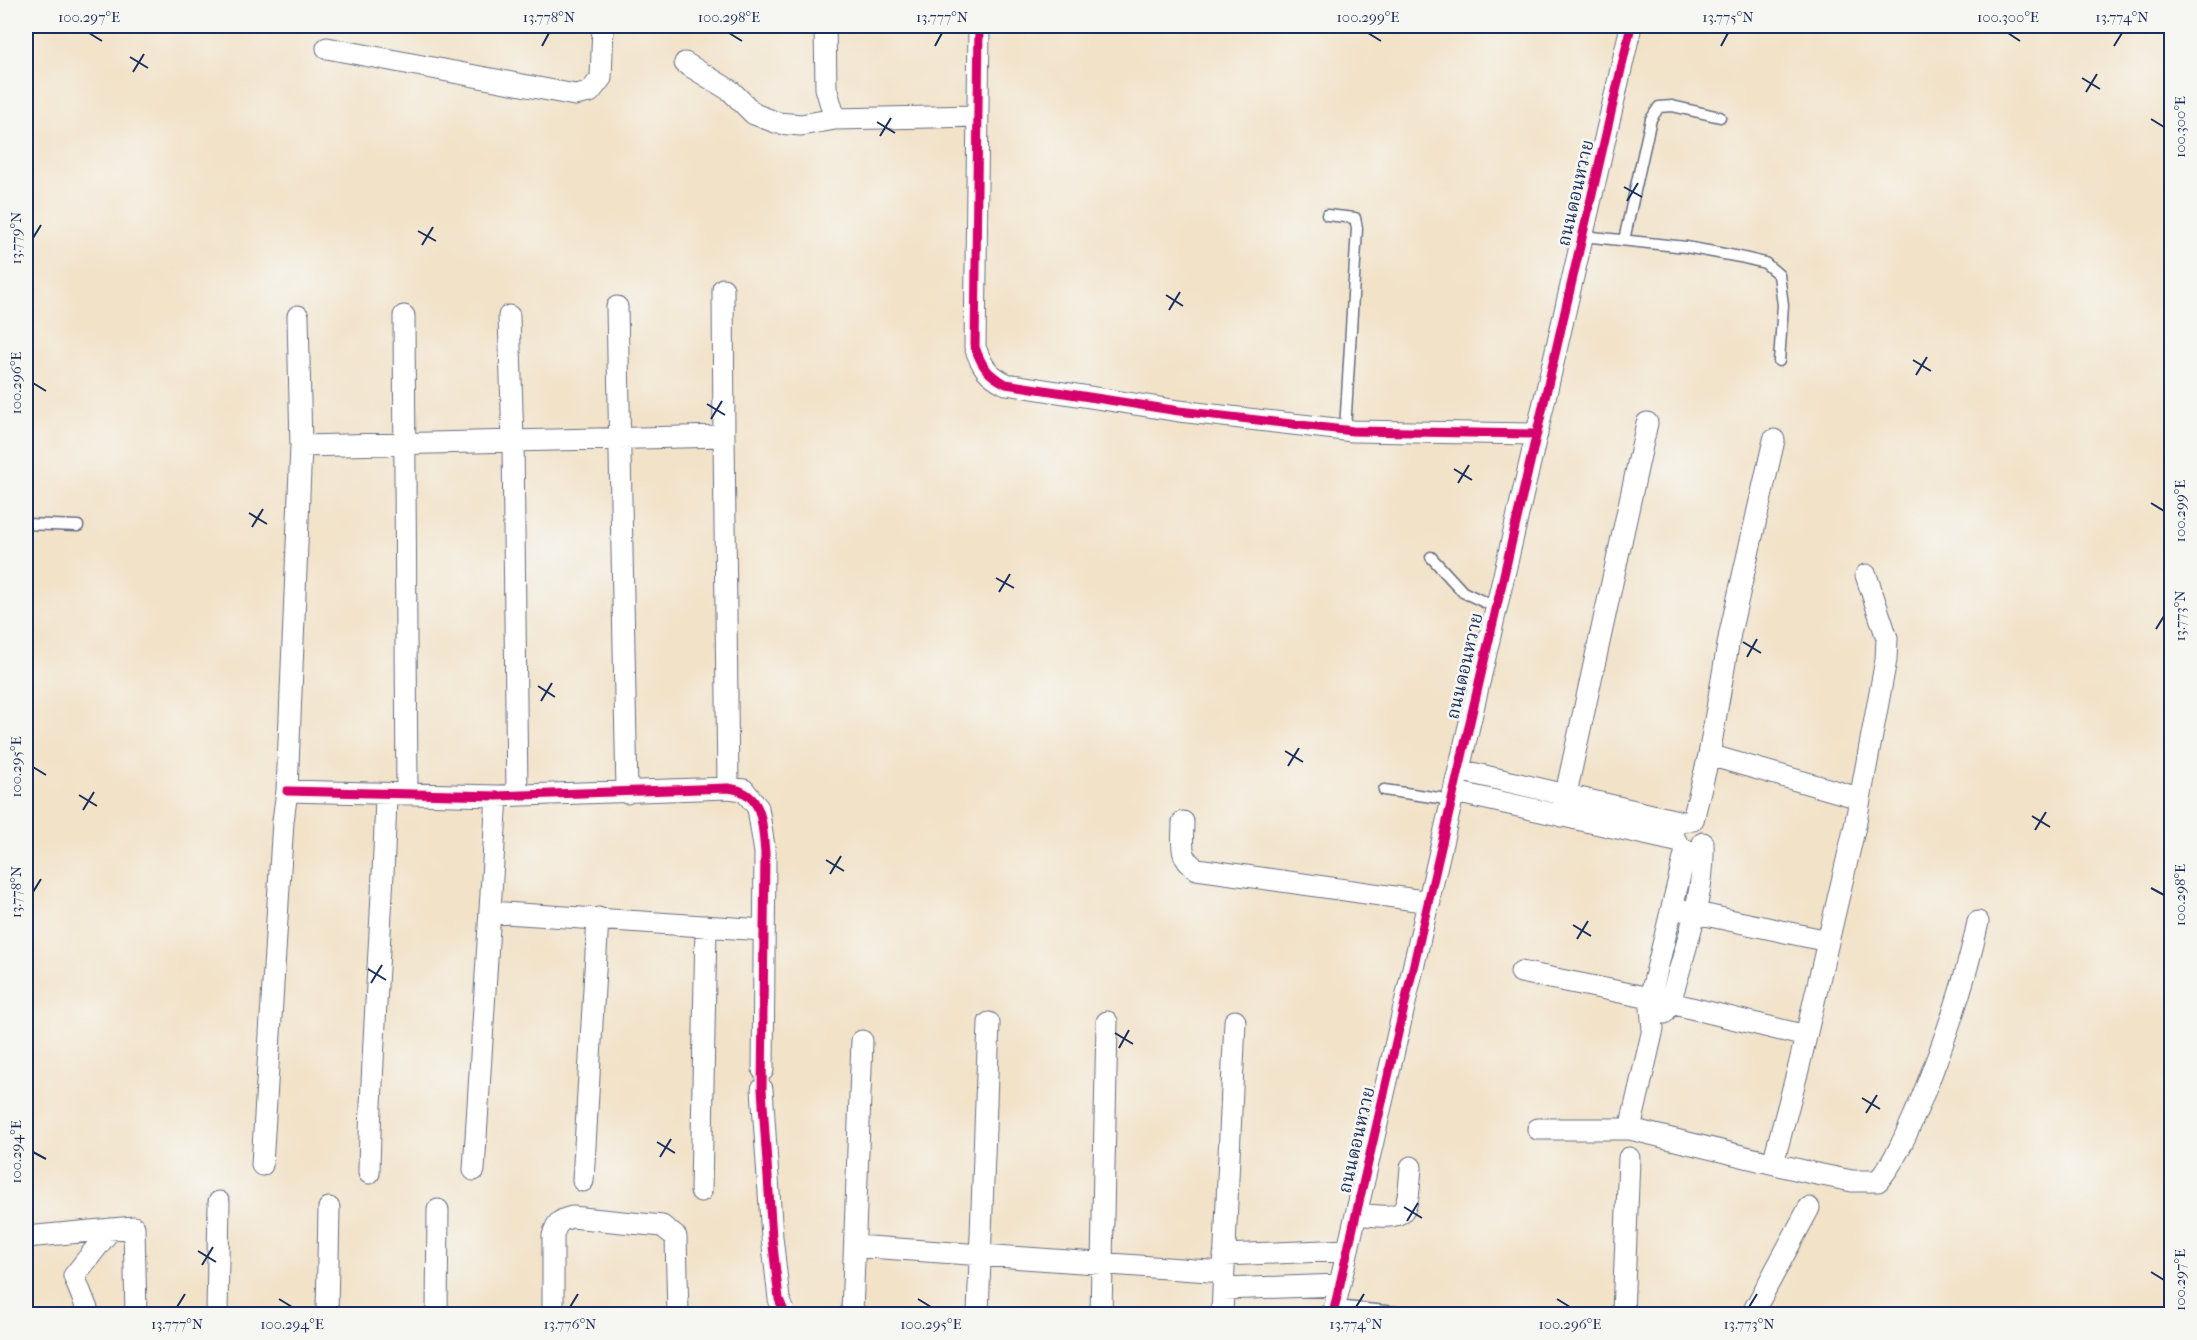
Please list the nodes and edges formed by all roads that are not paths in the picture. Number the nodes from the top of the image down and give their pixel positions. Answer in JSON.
{"nodes":[{"id":1,"x":603,"y":26,"type":"edge"},
{"id":2,"x":825,"y":26,"type":"edge"},
{"id":3,"x":978,"y":26,"type":"edge"},
{"id":4,"x":1631,"y":26,"type":"edge"},
{"id":5,"x":327,"y":48,"type":"dead end"},
{"id":6,"x":685,"y":63,"type":"dead end"},
{"id":7,"x":978,"y":116,"type":"junction"},
{"id":8,"x":1720,"y":117,"type":"dead end"},
{"id":9,"x":836,"y":119,"type":"junction"},
{"id":10,"x":1327,"y":214,"type":"dead end"},
{"id":11,"x":1583,"y":236,"type":"junction"},
{"id":12,"x":1624,"y":240,"type":"junction"},
{"id":13,"x":723,"y":289,"type":"dead end"},
{"id":14,"x":617,"y":307,"type":"dead end"},
{"id":15,"x":298,"y":316,"type":"dead end"},
{"id":16,"x":404,"y":316,"type":"dead end"},
{"id":17,"x":509,"y":316,"type":"dead end"},
{"id":18,"x":1779,"y":361,"type":"dead end"},
{"id":19,"x":1647,"y":423,"type":"dead end"},
{"id":20,"x":1345,"y":430,"type":"junction"},
{"id":21,"x":1537,"y":434,"type":"junction"},
{"id":22,"x":724,"y":436,"type":"junction"},
{"id":23,"x":619,"y":438,"type":"junction"},
{"id":24,"x":1774,"y":440,"type":"dead end"},
{"id":25,"x":513,"y":441,"type":"junction"},
{"id":26,"x":407,"y":443,"type":"junction"},
{"id":27,"x":301,"y":446,"type":"junction"},
{"id":28,"x":26,"y":524,"type":"edge"},
{"id":29,"x":78,"y":526,"type":"dead end"},
{"id":30,"x":1431,"y":557,"type":"dead end"},
{"id":31,"x":1866,"y":575,"type":"dead end"},
{"id":32,"x":1495,"y":607,"type":"junction"},
{"id":33,"x":1709,"y":755,"type":"junction"},
{"id":34,"x":1459,"y":770,"type":"junction"},
{"id":35,"x":728,"y":788,"type":"junction"},
{"id":36,"x":1384,"y":790,"type":"dead end"},
{"id":37,"x":287,"y":791,"type":"junction"},
{"id":38,"x":627,"y":793,"type":"junction"},
{"id":39,"x":397,"y":794,"type":"junction"},
{"id":40,"x":1566,"y":795,"type":"junction"},
{"id":41,"x":507,"y":796,"type":"junction"},
{"id":42,"x":1454,"y":796,"type":"junction"},
{"id":43,"x":1859,"y":798,"type":"junction"},
{"id":44,"x":1561,"y":816,"type":"junction"},
{"id":45,"x":1183,"y":822,"type":"dead end"},
{"id":46,"x":1688,"y":835,"type":"junction"},
{"id":47,"x":1430,"y":902,"type":"junction"},
{"id":48,"x":1672,"y":908,"type":"junction"},
{"id":49,"x":490,"y":912,"type":"junction"},
{"id":50,"x":1694,"y":912,"type":"junction"},
{"id":51,"x":598,"y":918,"type":"junction"},
{"id":52,"x":1978,"y":922,"type":"dead end"},
{"id":53,"x":706,"y":926,"type":"junction"},
{"id":54,"x":764,"y":930,"type":"junction"},
{"id":55,"x":1828,"y":941,"type":"junction"},
{"id":56,"x":1521,"y":972,"type":"dead end"},
{"id":57,"x":1660,"y":1001,"type":"junction"},
{"id":58,"x":1235,"y":1021,"type":"dead end"},
{"id":59,"x":1107,"y":1022,"type":"dead end"},
{"id":60,"x":989,"y":1023,"type":"dead end"},
{"id":61,"x":1806,"y":1036,"type":"junction"},
{"id":62,"x":862,"y":1041,"type":"dead end"},
{"id":63,"x":1538,"y":1129,"type":"dead end"},
{"id":64,"x":1630,"y":1129,"type":"junction"},
{"id":65,"x":1629,"y":1158,"type":"dead end"},
{"id":66,"x":1773,"y":1163,"type":"junction"},
{"id":67,"x":262,"y":1165,"type":"dead end"},
{"id":68,"x":1411,"y":1167,"type":"dead end"},
{"id":69,"x":474,"y":1170,"type":"dead end"},
{"id":70,"x":369,"y":1173,"type":"dead end"},
{"id":71,"x":583,"y":1180,"type":"dead end"},
{"id":72,"x":702,"y":1191,"type":"dead end"},
{"id":73,"x":219,"y":1202,"type":"dead end"},
{"id":74,"x":329,"y":1208,"type":"dead end"},
{"id":75,"x":1809,"y":1208,"type":"dead end"},
{"id":76,"x":438,"y":1210,"type":"dead end"},
{"id":77,"x":1357,"y":1214,"type":"junction"},
{"id":78,"x":111,"y":1229,"type":"junction"},
{"id":79,"x":26,"y":1237,"type":"edge"},
{"id":80,"x":855,"y":1246,"type":"junction"},
{"id":81,"x":1348,"y":1250,"type":"junction"},
{"id":82,"x":980,"y":1256,"type":"junction"},
{"id":83,"x":1102,"y":1264,"type":"junction"},
{"id":84,"x":1224,"y":1272,"type":"junction"},
{"id":85,"x":1336,"y":1302,"type":"edge"},
{"id":86,"x":89,"y":1314,"type":"edge"},
{"id":87,"x":136,"y":1314,"type":"edge"},
{"id":88,"x":217,"y":1314,"type":"edge"},
{"id":89,"x":327,"y":1314,"type":"edge"},
{"id":90,"x":437,"y":1314,"type":"edge"},
{"id":91,"x":553,"y":1314,"type":"edge"},
{"id":92,"x":678,"y":1314,"type":"edge"},
{"id":93,"x":785,"y":1314,"type":"edge"},
{"id":94,"x":852,"y":1314,"type":"edge"},
{"id":95,"x":978,"y":1314,"type":"edge"},
{"id":96,"x":1101,"y":1314,"type":"edge"},
{"id":97,"x":1222,"y":1314,"type":"edge"},
{"id":98,"x":1416,"y":1314,"type":"edge"},
{"id":99,"x":1623,"y":1314,"type":"edge"},
{"id":100,"x":1752,"y":1314,"type":"edge"}],
"edges":[{"from":1,"to":5,"type":"street"},
{"from":2,"to":9,"type":"street"},
{"from":3,"to":7,"type":"street"},
{"from":4,"to":11,"type":"street","name":"ถนนดอนหวาย"},
{"from":6,"to":9,"type":"street"},
{"from":7,"to":9,"type":"street"},
{"from":7,"to":20,"type":"street"},
{"from":8,"to":12,"type":"lane"},
{"from":10,"to":20,"type":"lane"},
{"from":11,"to":12,"type":"lane"},
{"from":11,"to":21,"type":"street","name":"ถนนดอนหวาย"},
{"from":12,"to":18,"type":"lane"},
{"from":13,"to":22,"type":"street"},
{"from":14,"to":23,"type":"street"},
{"from":15,"to":27,"type":"street"},
{"from":16,"to":26,"type":"street"},
{"from":17,"to":25,"type":"street"},
{"from":19,"to":40,"type":"street"},
{"from":20,"to":21,"type":"street"},
{"from":21,"to":32,"type":"street","name":"ถนนดอนหวาย"},
{"from":22,"to":23,"type":"street"},
{"from":22,"to":35,"type":"street"},
{"from":23,"to":25,"type":"street"},
{"from":23,"to":38,"type":"street"},
{"from":24,"to":33,"type":"street"},
{"from":25,"to":26,"type":"street"},
{"from":25,"to":41,"type":"street"},
{"from":26,"to":27,"type":"street"},
{"from":26,"to":39,"type":"street"},
{"from":27,"to":37,"type":"street"},
{"from":28,"to":29,"type":"lane"},
{"from":30,"to":32,"type":"lane"},
{"from":31,"to":43,"type":"street"},
{"from":32,"to":34,"type":"street","name":"ถนนดอนหวาย"},
{"from":33,"to":43,"type":"street"},
{"from":33,"to":46,"type":"street"},
{"from":34,"to":40,"type":"street"},
{"from":34,"to":42,"type":"street","name":"ถนนดอนหวาย"},
{"from":35,"to":38,"type":"street"},
{"from":35,"to":54,"type":"street"},
{"from":36,"to":42,"type":"lane"},
{"from":37,"to":39,"type":"street"},
{"from":37,"to":67,"type":"street"},
{"from":38,"to":41,"type":"street"},
{"from":39,"to":41,"type":"street"},
{"from":39,"to":70,"type":"street"},
{"from":40,"to":44,"type":"street"},
{"from":40,"to":46,"type":"street"},
{"from":41,"to":49,"type":"street"},
{"from":42,"to":44,"type":"street"},
{"from":42,"to":47,"type":"street","name":"ถนนดอนหวาย"},
{"from":43,"to":55,"type":"street"},
{"from":44,"to":46,"type":"street"},
{"from":45,"to":47,"type":"street"},
{"from":46,"to":48,"type":"street"},
{"from":46,"to":50,"type":"street"},
{"from":47,"to":77,"type":"street","name":"ถนนดอนหวาย"},
{"from":48,"to":50,"type":"street"},
{"from":48,"to":57,"type":"street"},
{"from":49,"to":51,"type":"street"},
{"from":49,"to":69,"type":"street"},
{"from":50,"to":55,"type":"street"},
{"from":50,"to":57,"type":"street"},
{"from":51,"to":53,"type":"street"},
{"from":51,"to":71,"type":"street"},
{"from":52,"to":66,"type":"street"},
{"from":53,"to":54,"type":"street"},
{"from":53,"to":72,"type":"street"},
{"from":54,"to":93,"type":"street"},
{"from":55,"to":61,"type":"street"},
{"from":56,"to":57,"type":"street"},
{"from":57,"to":61,"type":"street"},
{"from":57,"to":64,"type":"street"},
{"from":58,"to":84,"type":"street"},
{"from":59,"to":83,"type":"street"},
{"from":60,"to":82,"type":"street"},
{"from":61,"to":66,"type":"street"},
{"from":62,"to":80,"type":"street"},
{"from":63,"to":64,"type":"street"},
{"from":64,"to":66,"type":"street"},
{"from":65,"to":99,"type":"street"},
{"from":68,"to":77,"type":"street"},
{"from":73,"to":88,"type":"street"},
{"from":74,"to":89,"type":"street"},
{"from":75,"to":100,"type":"street"},
{"from":76,"to":90,"type":"street"},
{"from":77,"to":81,"type":"street","name":"ถนนดอนหวาย"},
{"from":78,"to":79,"type":"street"},
{"from":78,"to":86,"type":"street"},
{"from":78,"to":87,"type":"street"},
{"from":80,"to":82,"type":"street"},
{"from":80,"to":94,"type":"street"},
{"from":81,"to":84,"type":"street"},
{"from":81,"to":85,"type":"street","name":"ถนนดอนหวาย"},
{"from":82,"to":83,"type":"street"},
{"from":82,"to":95,"type":"street"},
{"from":83,"to":84,"type":"street"},
{"from":83,"to":96,"type":"street"},
{"from":84,"to":85,"type":"street"},
{"from":84,"to":97,"type":"street"},
{"from":85,"to":98,"type":"lane"},
{"from":91,"to":92,"type":"street"}]}
